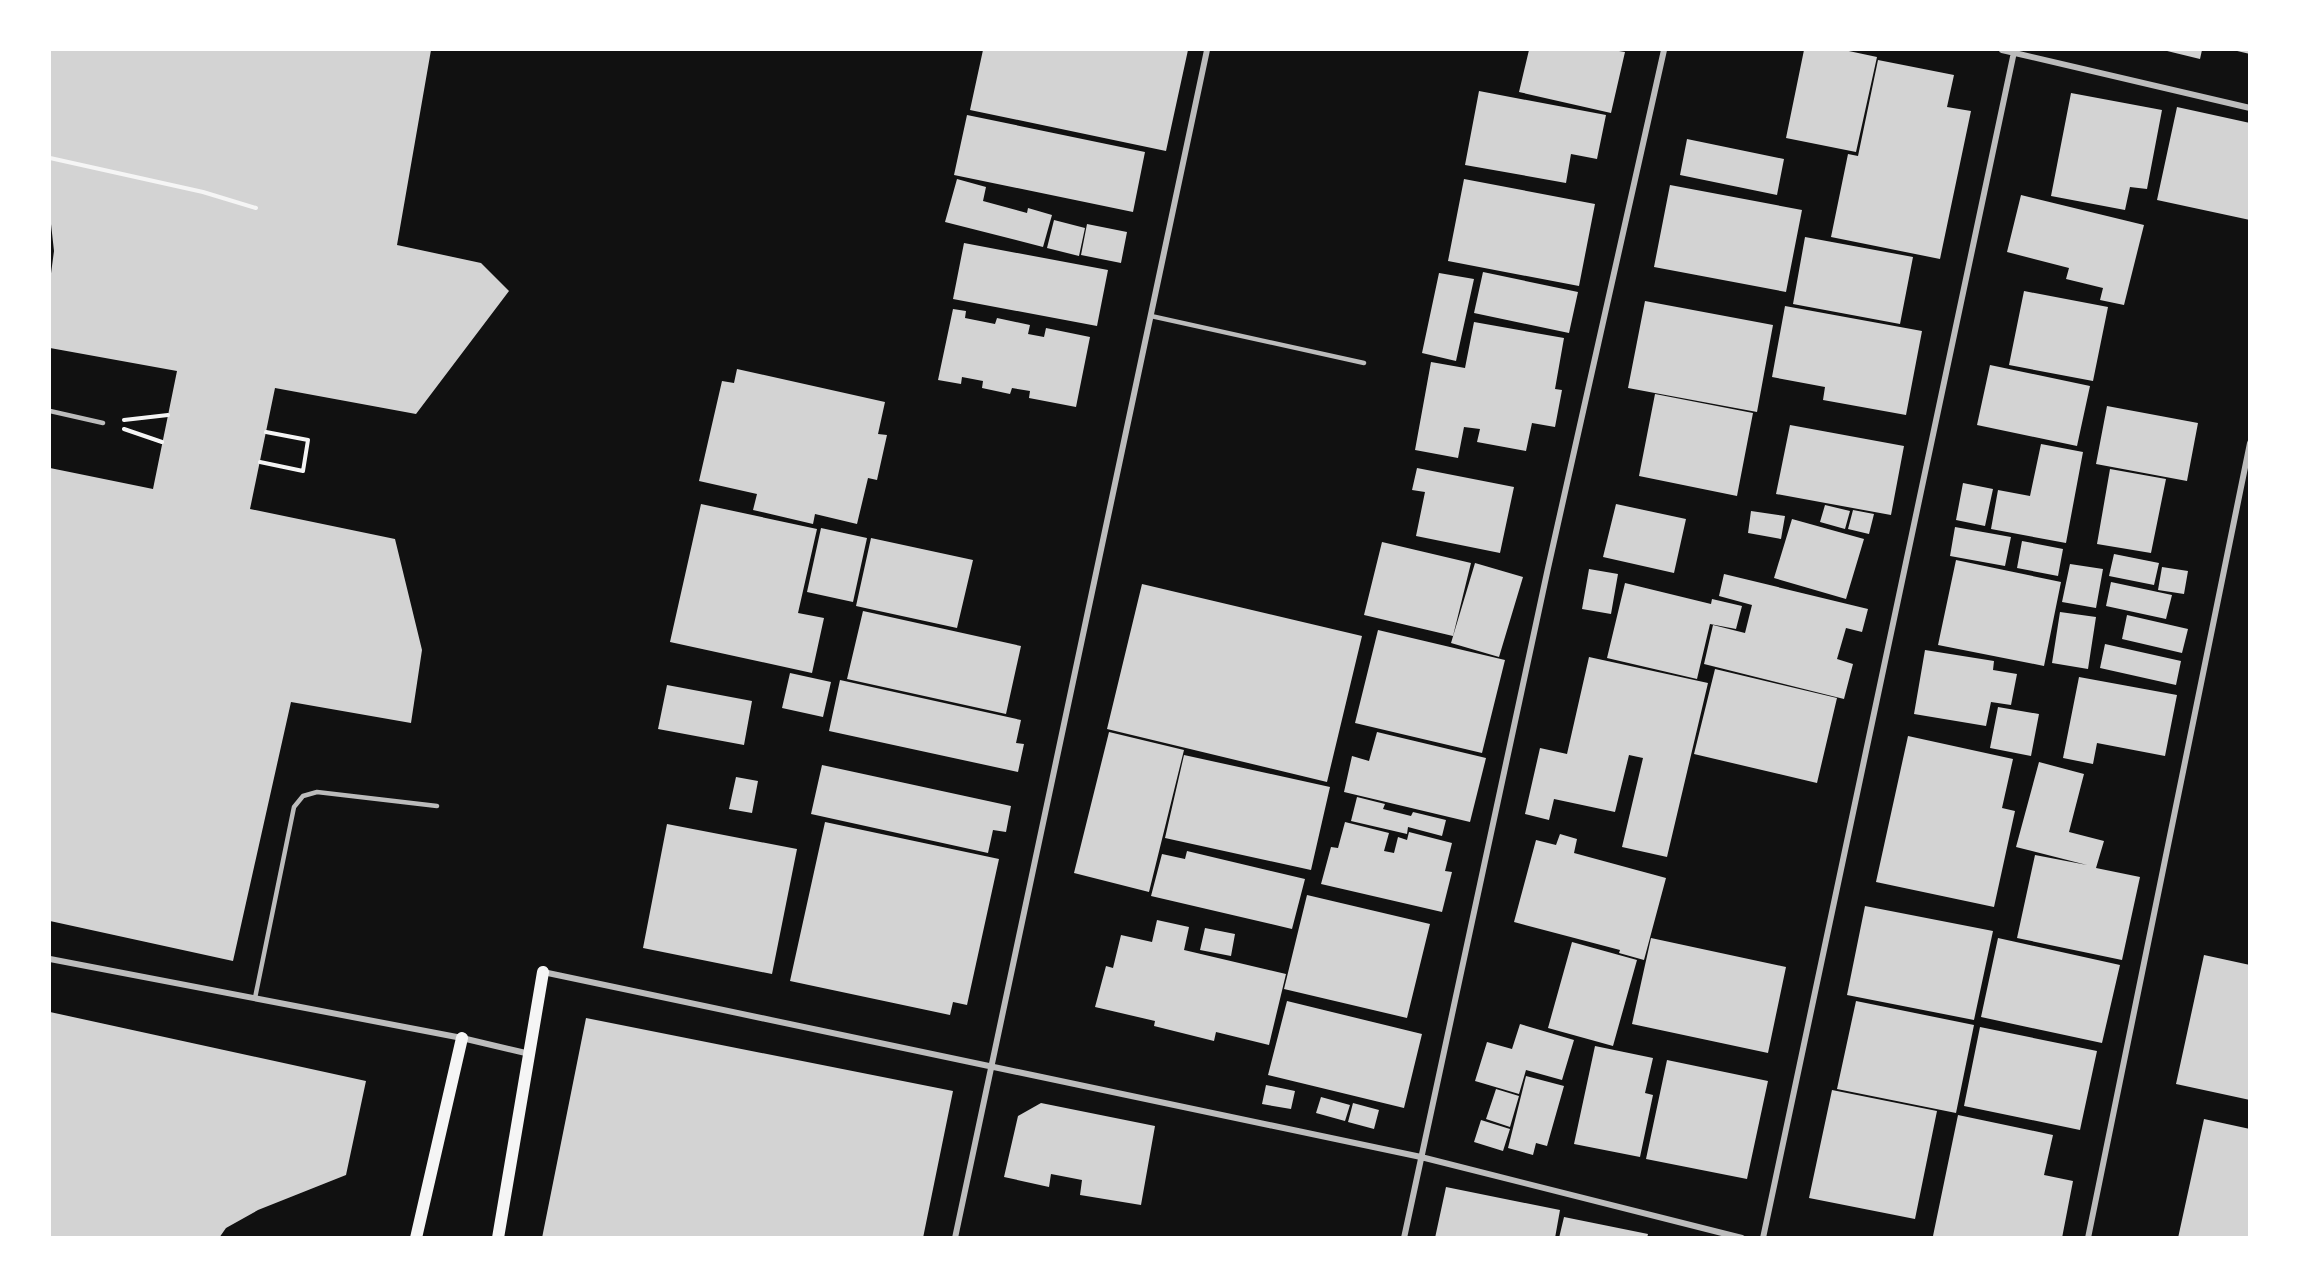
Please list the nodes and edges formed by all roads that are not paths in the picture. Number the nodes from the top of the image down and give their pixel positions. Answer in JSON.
{"nodes":[{"id":1,"x":1207,"y":50,"type":"edge"},
{"id":2,"x":1664,"y":50,"type":"edge"},
{"id":3,"x":2002,"y":50,"type":"edge"},
{"id":4,"x":2014,"y":52,"type":"junction"},
{"id":5,"x":2250,"y":108,"type":"edge"},
{"id":6,"x":1151,"y":316,"type":"junction"},
{"id":7,"x":1364,"y":363,"type":"dead end"},
{"id":8,"x":50,"y":411,"type":"edge"},
{"id":9,"x":103,"y":423,"type":"road end"},
{"id":10,"x":2250,"y":442,"type":"edge"},
{"id":11,"x":437,"y":806,"type":"dead end"},
{"id":12,"x":50,"y":959,"type":"edge"},
{"id":13,"x":543,"y":972,"type":"joint"},
{"id":14,"x":255,"y":998,"type":"junction"},
{"id":15,"x":462,"y":1038,"type":"junction"},
{"id":16,"x":530,"y":1054,"type":"junction"},
{"id":17,"x":992,"y":1066,"type":"junction"},
{"id":18,"x":1421,"y":1156,"type":"junction"},
{"id":19,"x":416,"y":1238,"type":"edge"},
{"id":20,"x":498,"y":1238,"type":"edge"},
{"id":21,"x":955,"y":1238,"type":"edge"},
{"id":22,"x":1404,"y":1238,"type":"edge"},
{"id":23,"x":1742,"y":1238,"type":"edge"},
{"id":24,"x":1763,"y":1238,"type":"edge"},
{"id":25,"x":2088,"y":1238,"type":"edge"}],
"edges":[{"from":1,"to":6,"type":"street"},
{"from":2,"to":18,"type":"street"},
{"from":3,"to":4,"type":"street"},
{"from":4,"to":5,"type":"street"},
{"from":4,"to":24,"type":"street"},
{"from":6,"to":7,"type":"lane"},
{"from":6,"to":17,"type":"street"},
{"from":8,"to":9,"type":"lane"},
{"from":10,"to":25,"type":"street"},
{"from":11,"to":14,"type":"lane"},
{"from":12,"to":14,"type":"street"},
{"from":13,"to":16,"type":"main road"},
{"from":13,"to":17,"type":"street"},
{"from":14,"to":15,"type":"street"},
{"from":15,"to":16,"type":"street"},
{"from":15,"to":19,"type":"main road"},
{"from":16,"to":20,"type":"main road"},
{"from":17,"to":18,"type":"street"},
{"from":17,"to":21,"type":"street"},
{"from":18,"to":22,"type":"street"},
{"from":18,"to":23,"type":"street"}]}
